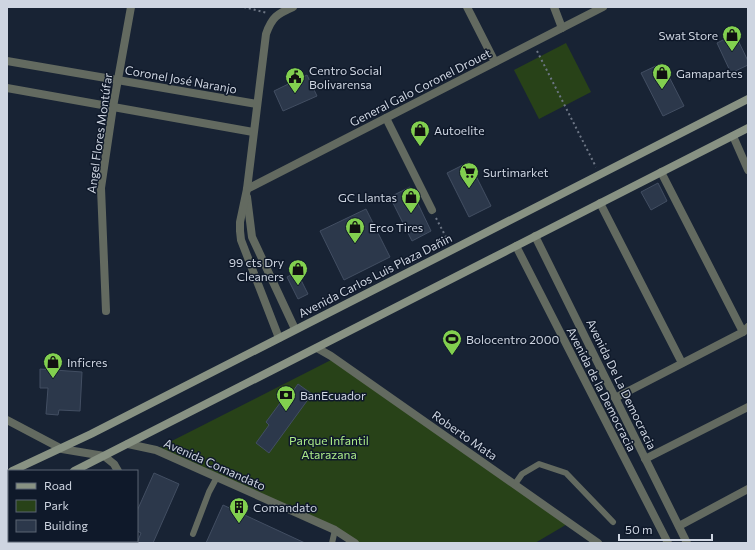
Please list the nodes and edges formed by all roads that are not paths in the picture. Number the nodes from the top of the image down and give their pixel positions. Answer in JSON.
{"nodes":[{"id":1,"x":131,"y":7,"type":"edge"},
{"id":2,"x":293,"y":7,"type":"edge"},
{"id":3,"x":467,"y":7,"type":"edge"},
{"id":4,"x":554,"y":7,"type":"edge"},
{"id":5,"x":603,"y":7,"type":"edge"},
{"id":6,"x":562,"y":28,"type":"junction"},
{"id":7,"x":7,"y":61,"type":"edge"},
{"id":8,"x":495,"y":62,"type":"junction"},
{"id":9,"x":118,"y":80,"type":"junction"},
{"id":10,"x":7,"y":88,"type":"edge"},
{"id":11,"x":748,"y":99,"type":"edge"},
{"id":12,"x":257,"y":104,"type":"junction"},
{"id":13,"x":113,"y":107,"type":"junction"},
{"id":14,"x":386,"y":118,"type":"junction"},
{"id":15,"x":748,"y":128,"type":"edge"},
{"id":16,"x":253,"y":132,"type":"junction"},
{"id":17,"x":733,"y":136,"type":"junction"},
{"id":18,"x":748,"y":170,"type":"edge"},
{"id":19,"x":661,"y":172,"type":"junction"},
{"id":20,"x":247,"y":188,"type":"junction"},
{"id":21,"x":600,"y":202,"type":"junction"},
{"id":22,"x":432,"y":210,"type":"road end"},
{"id":23,"x":535,"y":236,"type":"junction"},
{"id":24,"x":516,"y":246,"type":"junction"},
{"id":25,"x":106,"y":311,"type":"dead end"},
{"id":26,"x":295,"y":329,"type":"junction"},
{"id":27,"x":745,"y":329,"type":"edge"},
{"id":28,"x":279,"y":338,"type":"junction"},
{"id":29,"x":317,"y":348,"type":"junction"},
{"id":30,"x":682,"y":363,"type":"junction"},
{"id":31,"x":615,"y":398,"type":"junction"},
{"id":32,"x":748,"y":407,"type":"edge"},
{"id":33,"x":7,"y":420,"type":"edge"},
{"id":34,"x":128,"y":444,"type":"junction"},
{"id":35,"x":62,"y":449,"type":"junction"},
{"id":36,"x":104,"y":456,"type":"junction"},
{"id":37,"x":645,"y":459,"type":"junction"},
{"id":38,"x":14,"y":470,"type":"edge"},
{"id":39,"x":78,"y":470,"type":"edge"},
{"id":40,"x":117,"y":470,"type":"edge"},
{"id":41,"x":217,"y":477,"type":"junction"},
{"id":42,"x":515,"y":484,"type":"junction"},
{"id":43,"x":748,"y":489,"type":"edge"},
{"id":44,"x":613,"y":522,"type":"dead end"},
{"id":45,"x":679,"y":526,"type":"junction"},
{"id":46,"x":335,"y":530,"type":"junction"},
{"id":47,"x":193,"y":534,"type":"dead end"},
{"id":48,"x":666,"y":542,"type":"edge"},
{"id":49,"x":332,"y":543,"type":"edge"},
{"id":50,"x":355,"y":543,"type":"edge"},
{"id":51,"x":598,"y":543,"type":"edge"},
{"id":52,"x":687,"y":543,"type":"edge"}],
"edges":[{"from":1,"to":9,"type":"street","name":"Angel Flores Montúfar"},
{"from":2,"to":12,"type":"street"},
{"from":3,"to":8,"type":"street"},
{"from":4,"to":6,"type":"street"},
{"from":5,"to":6,"type":"street","name":"General Galo Coronel Drouet"},
{"from":6,"to":8,"type":"street","name":"General Galo Coronel Drouet"},
{"from":7,"to":9,"type":"street","name":"Coronel José Naranjo"},
{"from":8,"to":14,"type":"street","name":"General Galo Coronel Drouet"},
{"from":9,"to":12,"type":"street","name":"Coronel José Naranjo"},
{"from":9,"to":13,"type":"street","name":"Angel Flores Montúfar"},
{"from":10,"to":13,"type":"street"},
{"from":11,"to":26,"type":"main road","name":"Avenida Carlos Luis Plaza Dañin"},
{"from":12,"to":16,"type":"street"},
{"from":13,"to":16,"type":"street"},
{"from":13,"to":25,"type":"street","name":"Angel Flores Montúfar"},
{"from":14,"to":20,"type":"street","name":"General Galo Coronel Drouet"},
{"from":14,"to":22,"type":"street"},
{"from":15,"to":17,"type":"main road"},
{"from":16,"to":20,"type":"street"},
{"from":17,"to":18,"type":"street"},
{"from":17,"to":19,"type":"main road"},
{"from":19,"to":21,"type":"main road"},
{"from":19,"to":27,"type":"street"},
{"from":20,"to":26,"type":"street"},
{"from":20,"to":28,"type":"street"},
{"from":21,"to":23,"type":"main road"},
{"from":21,"to":30,"type":"street"},
{"from":23,"to":24,"type":"main road"},
{"from":23,"to":31,"type":"street","name":"Avenida De La Democracia"},
{"from":24,"to":29,"type":"main road"},
{"from":24,"to":48,"type":"street","name":"Avenida de la Democracia"},
{"from":26,"to":28,"type":"main road","name":"Avenida Carlos Luis Plaza Dañin"},
{"from":27,"to":30,"type":"street"},
{"from":28,"to":35,"type":"main road","name":"Avenida Carlos Luis Plaza Dañin"},
{"from":29,"to":34,"type":"main road"},
{"from":29,"to":42,"type":"street","name":"Roberto Mata"},
{"from":30,"to":31,"type":"street"},
{"from":31,"to":37,"type":"street","name":"Avenida De La Democracia"},
{"from":32,"to":37,"type":"street"},
{"from":33,"to":35,"type":"street"},
{"from":34,"to":36,"type":"main road"},
{"from":34,"to":41,"type":"street","name":"Avenida Comandato"},
{"from":35,"to":36,"type":"street"},
{"from":35,"to":38,"type":"main road","name":"Avenida Carlos Luis Plaza Dañin"},
{"from":36,"to":39,"type":"main road"},
{"from":36,"to":40,"type":"street"},
{"from":37,"to":45,"type":"street","name":"Avenida De La Democracia"},
{"from":41,"to":46,"type":"street","name":"Avenida Comandato"},
{"from":41,"to":47,"type":"lane"},
{"from":42,"to":44,"type":"lane"},
{"from":42,"to":51,"type":"street","name":"Roberto Mata"},
{"from":43,"to":45,"type":"street"},
{"from":45,"to":52,"type":"street","name":"Avenida De La Democracia"},
{"from":46,"to":49,"type":"lane"},
{"from":46,"to":50,"type":"street","name":"Avenida Comandato"}]}
